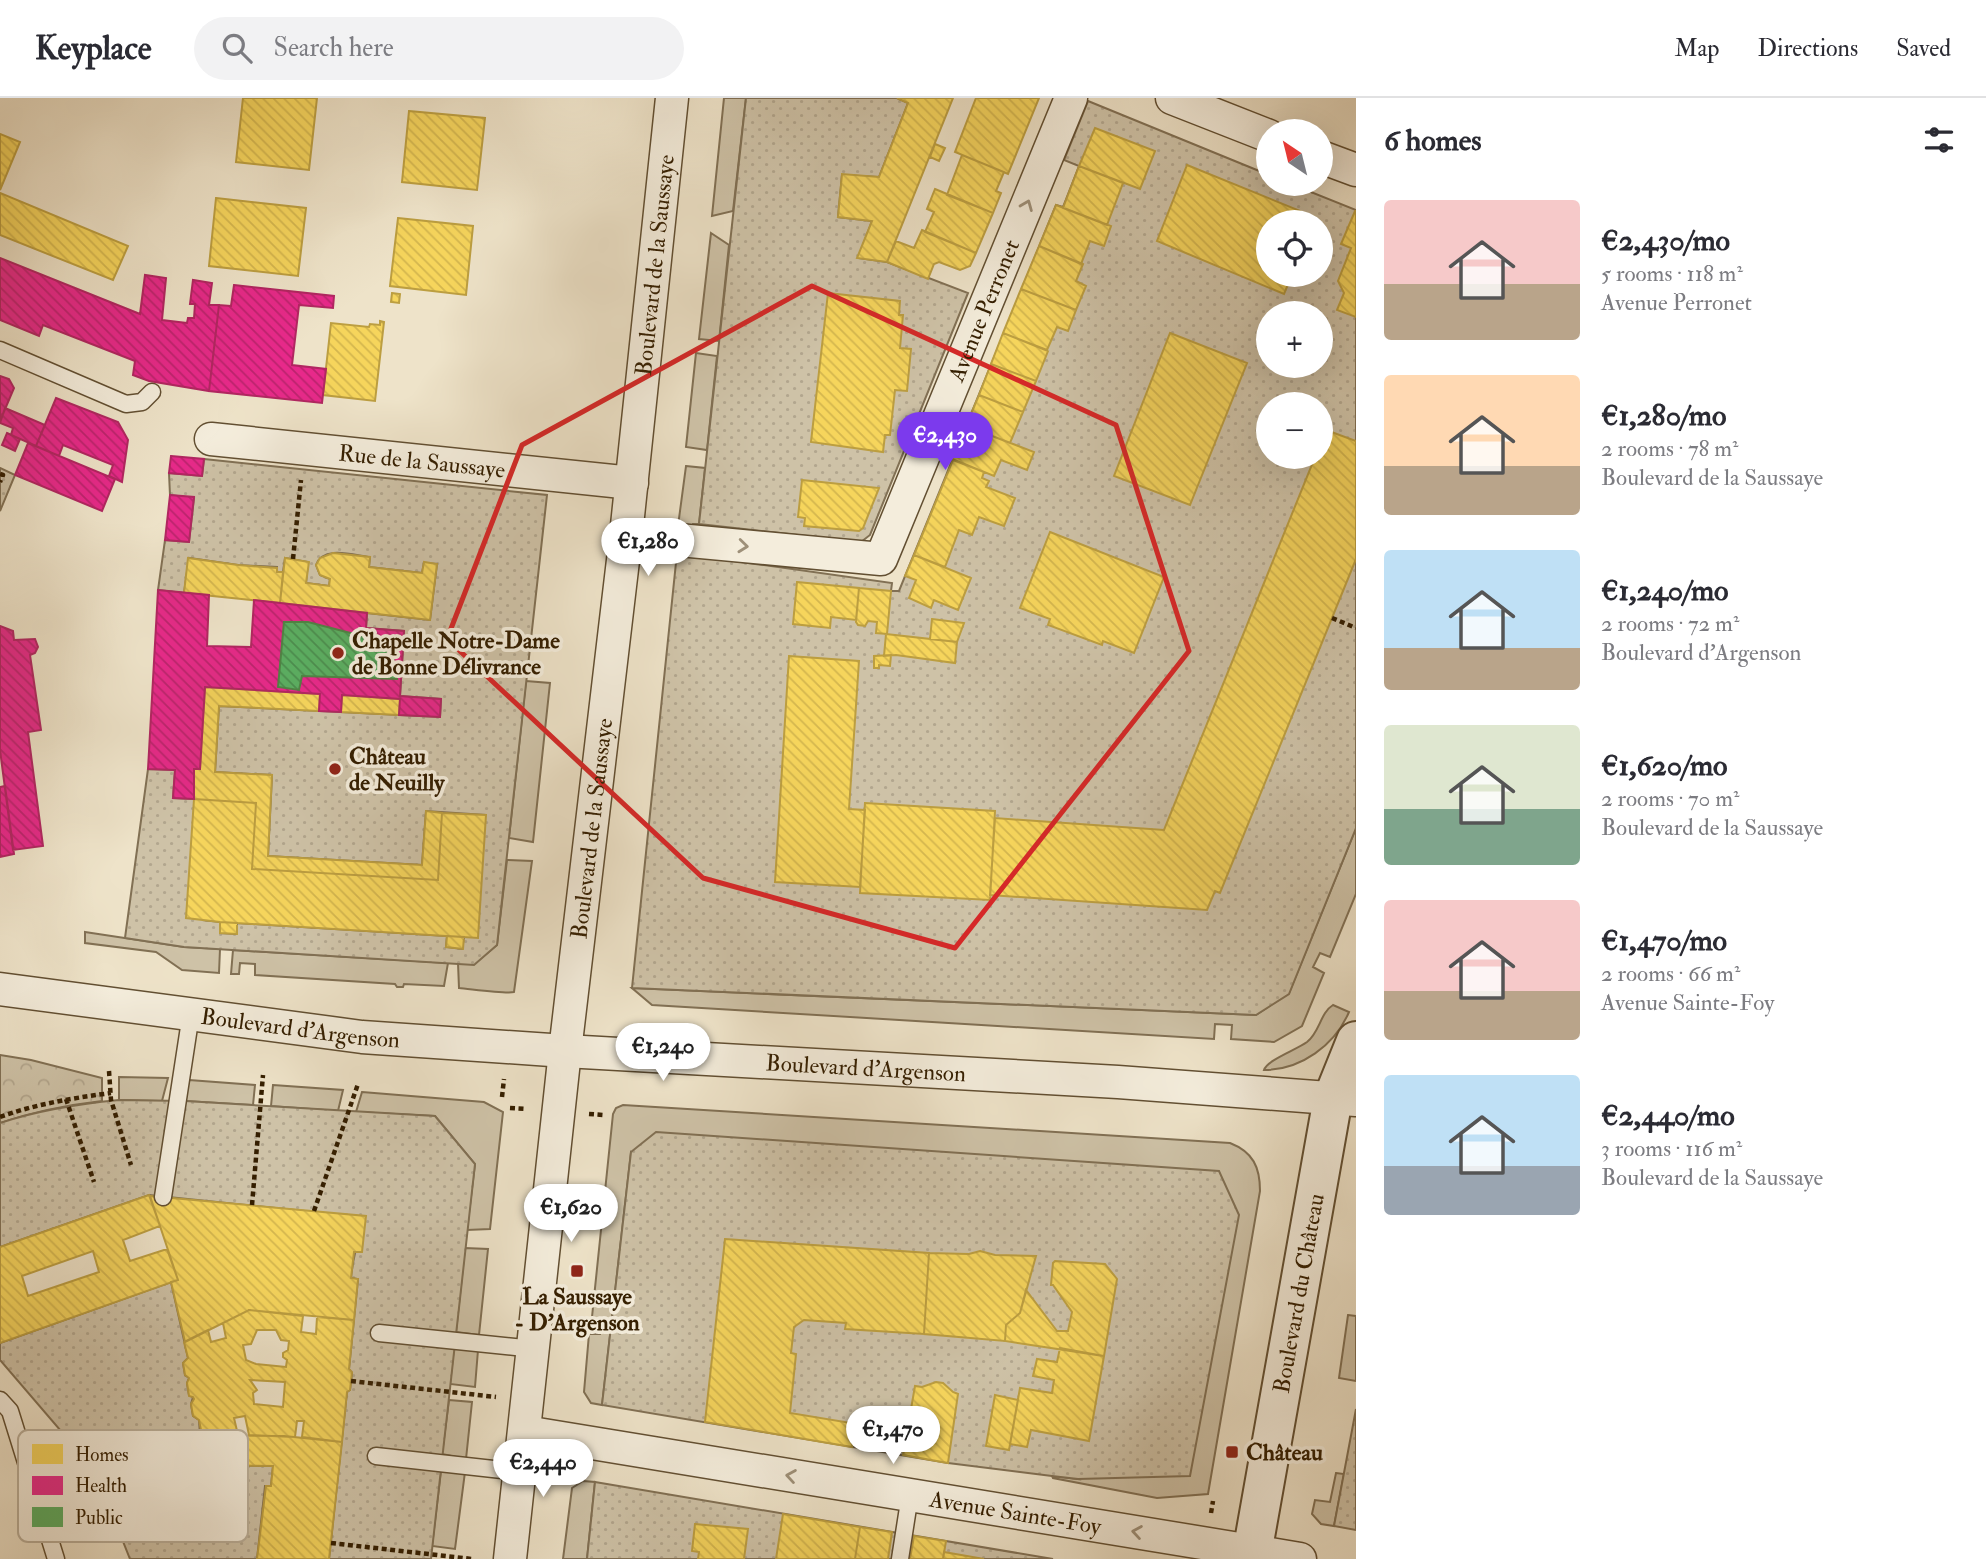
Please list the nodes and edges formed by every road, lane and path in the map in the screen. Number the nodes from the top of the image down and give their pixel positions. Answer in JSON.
{"nodes":[{"id":1,"x":672,"y":98,"type":"edge"},
{"id":2,"x":1071,"y":98,"type":"edge"},
{"id":3,"x":1172,"y":98,"type":"edge"},
{"id":4,"x":1256,"y":131,"type":"edge"},
{"id":5,"x":1334,"y":162,"type":"edge"},
{"id":6,"x":1356,"y":170,"type":"edge"},
{"id":7,"x":0,"y":350,"type":"edge"},
{"id":8,"x":152,"y":392,"type":"dead end"},
{"id":9,"x":211,"y":439,"type":"dead end"},
{"id":10,"x":305,"y":449,"type":"junction"},
{"id":11,"x":0,"y":474,"type":"edge"},
{"id":12,"x":0,"y":482,"type":"edge"},
{"id":13,"x":632,"y":482,"type":"junction"},
{"id":14,"x":626,"y":534,"type":"junction"},
{"id":15,"x":293,"y":559,"type":"dead end"},
{"id":16,"x":1332,"y":618,"type":"dead end"},
{"id":17,"x":1356,"y":628,"type":"edge"},
{"id":18,"x":0,"y":989,"type":"edge"},
{"id":19,"x":191,"y":1014,"type":"junction"},
{"id":20,"x":1356,"y":1041,"type":"edge"},
{"id":21,"x":565,"y":1051,"type":"junction"},
{"id":22,"x":109,"y":1071,"type":"dead end"},
{"id":23,"x":264,"y":1075,"type":"dead end"},
{"id":24,"x":358,"y":1084,"type":"dead end"},
{"id":25,"x":111,"y":1093,"type":"junction"},
{"id":26,"x":66,"y":1099,"type":"junction"},
{"id":27,"x":1345,"y":1099,"type":"edge"},
{"id":28,"x":0,"y":1117,"type":"edge"},
{"id":29,"x":131,"y":1165,"type":"dead end"},
{"id":30,"x":94,"y":1182,"type":"dead end"},
{"id":31,"x":163,"y":1197,"type":"dead end"},
{"id":32,"x":252,"y":1206,"type":"dead end"},
{"id":33,"x":314,"y":1212,"type":"dead end"},
{"id":34,"x":379,"y":1333,"type":"dead end"},
{"id":35,"x":534,"y":1349,"type":"junction"},
{"id":36,"x":351,"y":1381,"type":"dead end"},
{"id":37,"x":500,"y":1398,"type":"dead end"},
{"id":38,"x":0,"y":1400,"type":"edge"},
{"id":39,"x":524,"y":1432,"type":"junction"},
{"id":40,"x":18,"y":1437,"type":"edge"},
{"id":41,"x":376,"y":1457,"type":"dead end"},
{"id":42,"x":520,"y":1472,"type":"junction"},
{"id":43,"x":910,"y":1495,"type":"junction"},
{"id":44,"x":51,"y":1542,"type":"edge"},
{"id":45,"x":331,"y":1543,"type":"dead end"},
{"id":46,"x":1252,"y":1555,"type":"edge"},
{"id":47,"x":56,"y":1559,"type":"edge"},
{"id":48,"x":472,"y":1559,"type":"edge"},
{"id":49,"x":510,"y":1559,"type":"edge"},
{"id":50,"x":900,"y":1559,"type":"edge"},
{"id":51,"x":1300,"y":1559,"type":"edge"}],
"edges":[{"from":1,"to":13,"type":"street","name":"Boulevard de la Saussaye"},
{"from":14,"to":2,"type":"street","name":"Avenue Perronet","one_way":true},
{"from":3,"to":4,"type":"street"},
{"from":5,"to":6,"type":"street"},
{"from":7,"to":8,"type":"lane"},
{"from":9,"to":10,"type":"street","name":"Rue de la Saussaye"},
{"from":10,"to":13,"type":"street","name":"Rue de la Saussaye"},
{"from":10,"to":15,"type":"path"},
{"from":11,"to":12,"type":"path"},
{"from":13,"to":14,"type":"street","name":"Boulevard de la Saussaye"},
{"from":14,"to":21,"type":"street","name":"Boulevard de la Saussaye"},
{"from":16,"to":17,"type":"path"},
{"from":18,"to":19,"type":"street","name":"Boulevard d'Argenson"},
{"from":19,"to":21,"type":"street","name":"Boulevard d'Argenson"},
{"from":19,"to":31,"type":"lane"},
{"from":20,"to":27,"type":"street","name":"Boulevard du Château"},
{"from":21,"to":27,"type":"street","name":"Boulevard d'Argenson"},
{"from":21,"to":35,"type":"street","name":"Boulevard de la Saussaye"},
{"from":22,"to":25,"type":"path"},
{"from":23,"to":32,"type":"path"},
{"from":24,"to":33,"type":"path"},
{"from":25,"to":26,"type":"path"},
{"from":25,"to":29,"type":"path"},
{"from":26,"to":28,"type":"path"},
{"from":26,"to":30,"type":"path"},
{"from":27,"to":46,"type":"street","name":"Boulevard du Château"},
{"from":34,"to":35,"type":"lane"},
{"from":35,"to":39,"type":"street","name":"Boulevard de la Saussaye"},
{"from":36,"to":37,"type":"path"},
{"from":38,"to":40,"type":"lane"},
{"from":39,"to":42,"type":"street","name":"Boulevard de la Saussaye"},
{"from":43,"to":39,"type":"street","name":"Avenue Sainte-Foy","one_way":true},
{"from":41,"to":42,"type":"lane"},
{"from":42,"to":49,"type":"street","name":"Boulevard de la Saussaye"},
{"from":46,"to":43,"type":"street","name":"Avenue Sainte-Foy","one_way":true},
{"from":43,"to":50,"type":"lane"},
{"from":44,"to":47,"type":"lane"},
{"from":45,"to":48,"type":"path"},
{"from":46,"to":51,"type":"street","name":"Avenue Sainte-Foy"}]}
